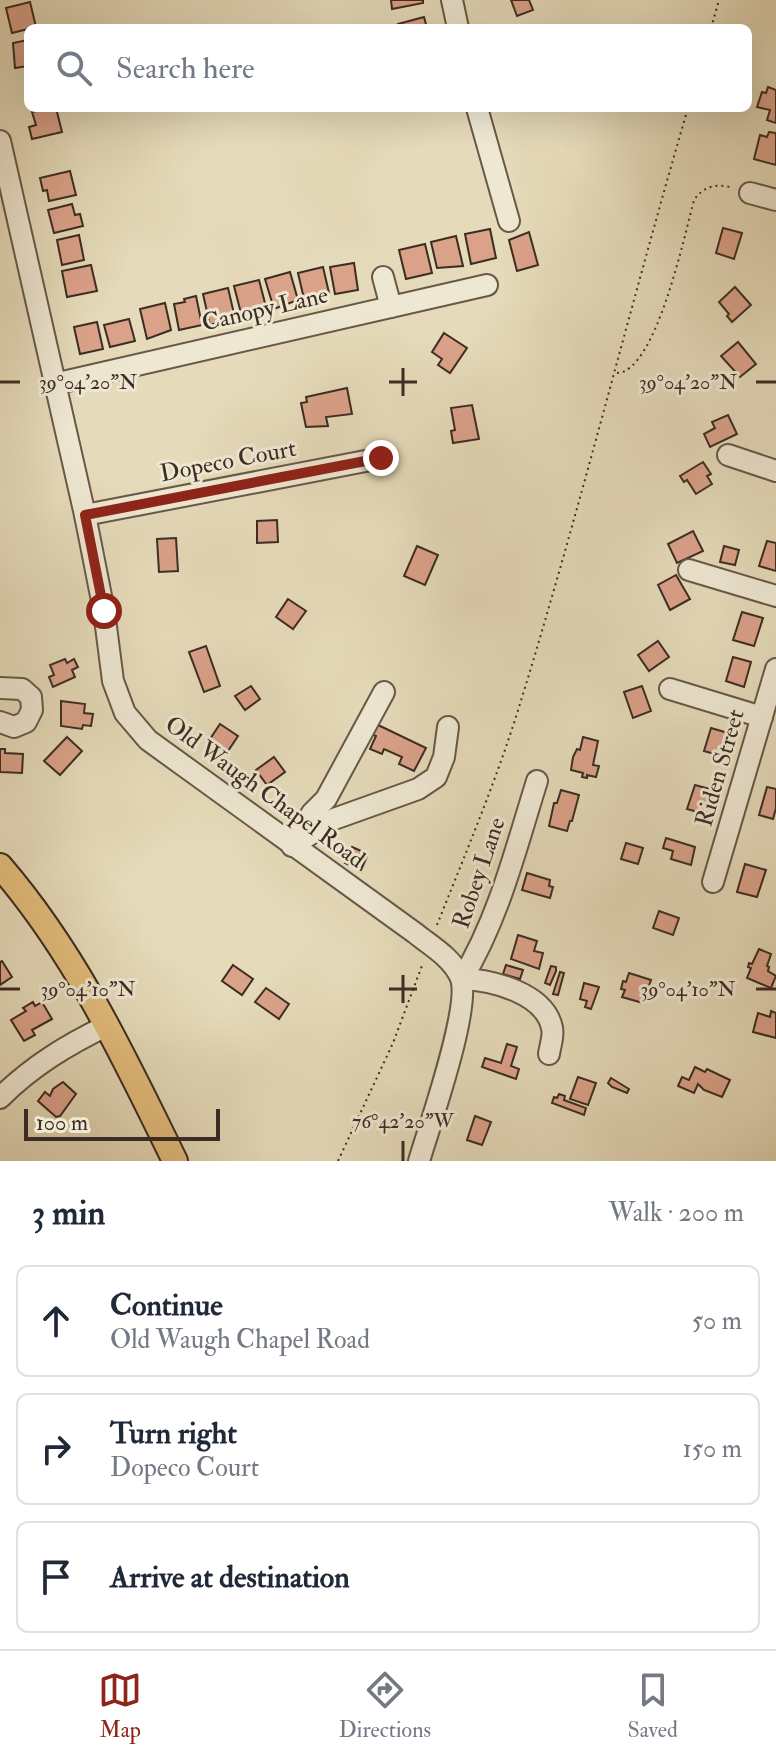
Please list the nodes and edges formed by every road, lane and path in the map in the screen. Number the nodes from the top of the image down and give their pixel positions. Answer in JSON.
{"nodes":[{"id":1,"x":452,"y":0,"type":"edge"},
{"id":2,"x":719,"y":0,"type":"edge"},
{"id":3,"x":457,"y":24,"type":"edge"},
{"id":4,"x":712,"y":24,"type":"edge"},
{"id":5,"x":478,"y":112,"type":"edge"},
{"id":6,"x":687,"y":112,"type":"edge"},
{"id":7,"x":0,"y":141,"type":"edge"},
{"id":8,"x":750,"y":193,"type":"joint"},
{"id":9,"x":776,"y":200,"type":"edge"},
{"id":10,"x":509,"y":221,"type":"dead end"},
{"id":11,"x":383,"y":277,"type":"dead end"},
{"id":12,"x":487,"y":285,"type":"dead end"},
{"id":13,"x":391,"y":307,"type":"junction"},
{"id":14,"x":615,"y":373,"type":"junction"},
{"id":15,"x":54,"y":384,"type":"junction"},
{"id":16,"x":728,"y":455,"type":"dead end"},
{"id":17,"x":381,"y":458,"type":"dead end"},
{"id":18,"x":776,"y":471,"type":"edge"},
{"id":19,"x":85,"y":515,"type":"junction"},
{"id":20,"x":689,"y":570,"type":"dead end"},
{"id":21,"x":776,"y":596,"type":"edge"},
{"id":22,"x":776,"y":669,"type":"edge"},
{"id":23,"x":0,"y":688,"type":"edge"},
{"id":24,"x":670,"y":689,"type":"dead end"},
{"id":25,"x":384,"y":692,"type":"dead end"},
{"id":26,"x":762,"y":717,"type":"junction"},
{"id":27,"x":0,"y":722,"type":"edge"},
{"id":28,"x":448,"y":727,"type":"dead end"},
{"id":29,"x":537,"y":781,"type":"dead end"},
{"id":30,"x":292,"y":846,"type":"junction"},
{"id":31,"x":0,"y":866,"type":"edge"},
{"id":32,"x":713,"y":882,"type":"dead end"},
{"id":33,"x":437,"y":925,"type":"dead end"},
{"id":34,"x":424,"y":962,"type":"dead end"},
{"id":35,"x":462,"y":979,"type":"junction"},
{"id":36,"x":108,"y":1025,"type":"junction"},
{"id":37,"x":549,"y":1054,"type":"dead end"},
{"id":38,"x":0,"y":1098,"type":"edge"},
{"id":39,"x":175,"y":1161,"type":"edge"},
{"id":40,"x":338,"y":1161,"type":"edge"},
{"id":41,"x":419,"y":1161,"type":"edge"}],
"edges":[{"from":1,"to":3,"type":"street"},
{"from":2,"to":4,"type":"path"},
{"from":5,"to":10,"type":"street"},
{"from":6,"to":14,"type":"path"},
{"from":7,"to":15,"type":"street","name":"Old Waugh Chapel Road"},
{"from":8,"to":9,"type":"street"},
{"from":8,"to":14,"type":"path"},
{"from":11,"to":13,"type":"street"},
{"from":12,"to":13,"type":"street","name":"Canopy Lane"},
{"from":13,"to":15,"type":"street","name":"Canopy Lane"},
{"from":14,"to":33,"type":"path"},
{"from":15,"to":19,"type":"street","name":"Old Waugh Chapel Road"},
{"from":16,"to":18,"type":"street"},
{"from":17,"to":19,"type":"street","name":"Dopeco Court"},
{"from":19,"to":30,"type":"street","name":"Old Waugh Chapel Road"},
{"from":20,"to":21,"type":"street"},
{"from":22,"to":26,"type":"street","name":"Riden Street"},
{"from":23,"to":27,"type":"street"},
{"from":24,"to":26,"type":"street"},
{"from":25,"to":30,"type":"street"},
{"from":26,"to":32,"type":"street","name":"Riden Street"},
{"from":28,"to":30,"type":"street"},
{"from":29,"to":35,"type":"street","name":"Robey Lane"},
{"from":30,"to":35,"type":"street","name":"Old Waugh Chapel Road"},
{"from":31,"to":36,"type":"main road"},
{"from":34,"to":40,"type":"path"},
{"from":35,"to":37,"type":"street"},
{"from":35,"to":41,"type":"street"},
{"from":36,"to":38,"type":"street"},
{"from":36,"to":39,"type":"main road"}]}
